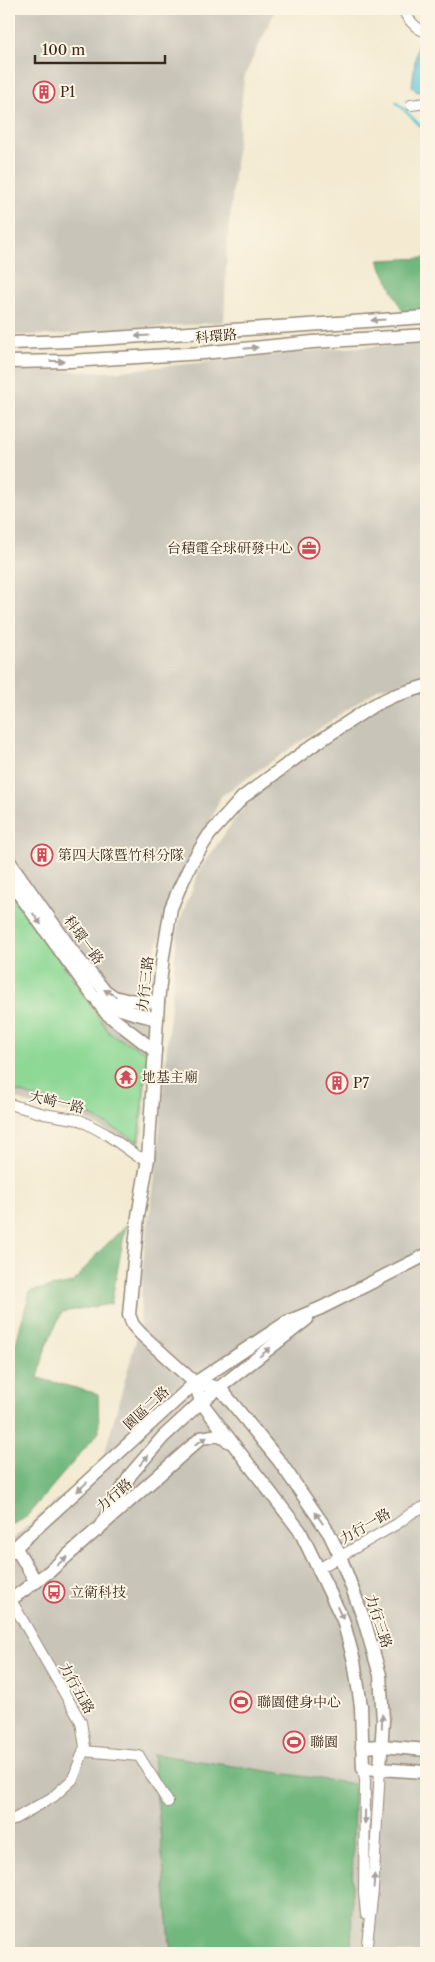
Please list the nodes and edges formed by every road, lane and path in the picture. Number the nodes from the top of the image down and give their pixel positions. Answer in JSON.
{"nodes":[{"id":1,"x":404,"y":9,"type":"edge"},
{"id":2,"x":426,"y":32,"type":"edge"},
{"id":3,"x":426,"y":103,"type":"edge"},
{"id":4,"x":411,"y":105,"type":"dead end"},
{"id":5,"x":426,"y":317,"type":"edge"},
{"id":6,"x":426,"y":335,"type":"edge"},
{"id":7,"x":9,"y":342,"type":"edge"},
{"id":8,"x":9,"y":362,"type":"edge"},
{"id":9,"x":426,"y":686,"type":"edge"},
{"id":10,"x":9,"y":861,"type":"edge"},
{"id":11,"x":9,"y":880,"type":"edge"},
{"id":12,"x":94,"y":996,"type":"junction"},
{"id":13,"x":158,"y":1002,"type":"junction"},
{"id":14,"x":157,"y":1019,"type":"junction"},
{"id":15,"x":155,"y":1050,"type":"junction"},
{"id":16,"x":9,"y":1104,"type":"edge"},
{"id":17,"x":148,"y":1159,"type":"junction"},
{"id":18,"x":426,"y":1255,"type":"edge"},
{"id":19,"x":321,"y":1308,"type":"junction"},
{"id":20,"x":195,"y":1383,"type":"junction"},
{"id":21,"x":220,"y":1388,"type":"junction"},
{"id":22,"x":201,"y":1402,"type":"junction"},
{"id":23,"x":241,"y":1453,"type":"junction"},
{"id":24,"x":426,"y":1506,"type":"edge"},
{"id":25,"x":98,"y":1530,"type":"junction"},
{"id":26,"x":11,"y":1552,"type":"edge"},
{"id":27,"x":340,"y":1556,"type":"junction"},
{"id":28,"x":318,"y":1569,"type":"junction"},
{"id":29,"x":36,"y":1582,"type":"junction"},
{"id":30,"x":10,"y":1600,"type":"edge"},
{"id":31,"x":382,"y":1746,"type":"junction"},
{"id":32,"x":362,"y":1747,"type":"junction"},
{"id":33,"x":426,"y":1750,"type":"edge"},
{"id":34,"x":83,"y":1751,"type":"junction"},
{"id":35,"x":363,"y":1768,"type":"junction"},
{"id":36,"x":380,"y":1769,"type":"junction"},
{"id":37,"x":426,"y":1772,"type":"edge"},
{"id":38,"x":168,"y":1802,"type":"dead end"},
{"id":39,"x":9,"y":1822,"type":"edge"},
{"id":40,"x":368,"y":1929,"type":"junction"},
{"id":41,"x":366,"y":1953,"type":"edge"}],
"edges":[{"from":1,"to":2,"type":"street"},
{"from":3,"to":4,"type":"street"},
{"from":5,"to":7,"type":"street","name":"科環路","one_way":true},
{"from":8,"to":6,"type":"street","name":"科環路","one_way":true},
{"from":9,"to":13,"type":"street","name":"力行三路"},
{"from":13,"to":10,"type":"street","name":"科環一路","one_way":true},
{"from":11,"to":12,"type":"street","name":"科環一路","one_way":true},
{"from":12,"to":14,"type":"street","name":"科環一路"},
{"from":12,"to":15,"type":"street"},
{"from":13,"to":14,"type":"street","name":"力行三路"},
{"from":14,"to":15,"type":"street","name":"力行三路"},
{"from":15,"to":17,"type":"street","name":"力行三路"},
{"from":16,"to":17,"type":"street","name":"大崎一路"},
{"from":17,"to":20,"type":"street","name":"力行三路"},
{"from":18,"to":19,"type":"street","name":"園區二路"},
{"from":19,"to":20,"type":"street","name":"園區二路"},
{"from":21,"to":19,"type":"street","name":"園區二路","one_way":true},
{"from":20,"to":21,"type":"street"},
{"from":20,"to":22,"type":"street","name":"力行三路"},
{"from":20,"to":26,"type":"street","name":"園區二路","one_way":true},
{"from":21,"to":22,"type":"street","name":"園區二路"},
{"from":27,"to":21,"type":"street","name":"力行三路","one_way":true},
{"from":22,"to":23,"type":"street","name":"力行三路"},
{"from":25,"to":22,"type":"street","name":"園區二路","one_way":true},
{"from":25,"to":23,"type":"street","name":"力行路","one_way":true},
{"from":23,"to":28,"type":"street","name":"力行三路"},
{"from":24,"to":27,"type":"street","name":"力行一路"},
{"from":29,"to":25,"type":"street","name":"力行路","one_way":true},
{"from":26,"to":29,"type":"street"},
{"from":27,"to":28,"type":"street","name":"力行一路"},
{"from":31,"to":27,"type":"street","name":"力行三路","one_way":true},
{"from":28,"to":32,"type":"street","name":"力行三路","one_way":true},
{"from":29,"to":30,"type":"street","name":"力行路"},
{"from":30,"to":34,"type":"street","name":"力行五路"},
{"from":31,"to":32,"type":"street"},
{"from":31,"to":33,"type":"street"},
{"from":31,"to":36,"type":"street","name":"力行三路"},
{"from":32,"to":35,"type":"street","name":"力行三路"},
{"from":34,"to":38,"type":"street"},
{"from":34,"to":39,"type":"street","name":"力行五路"},
{"from":35,"to":36,"type":"street"},
{"from":35,"to":40,"type":"street","name":"力行三路","one_way":true},
{"from":36,"to":37,"type":"street"},
{"from":40,"to":36,"type":"street","name":"力行三路","one_way":true},
{"from":40,"to":41,"type":"street","name":"力行三路"}]}
